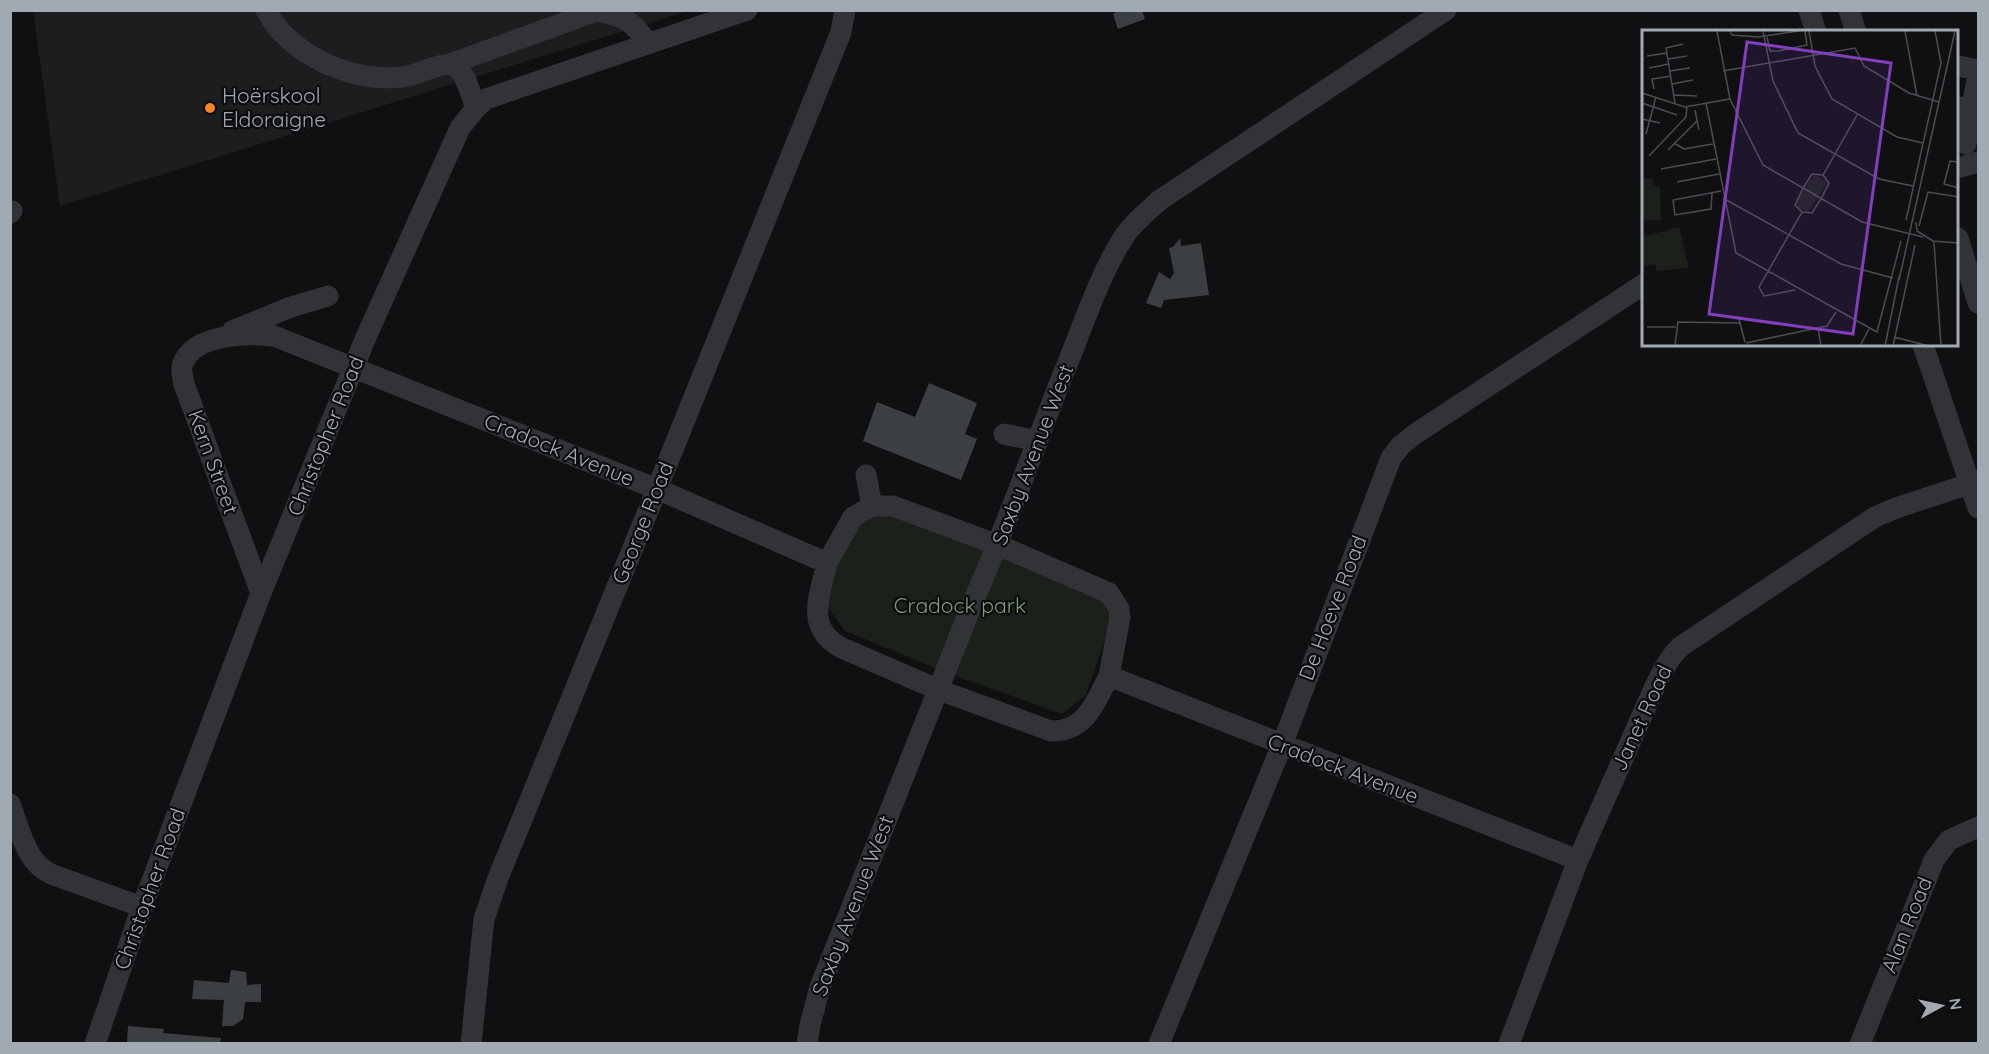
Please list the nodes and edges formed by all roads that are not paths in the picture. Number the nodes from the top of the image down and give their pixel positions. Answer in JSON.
{"nodes":[{"id":1,"x":266,"y":10,"type":"edge"},
{"id":2,"x":747,"y":10,"type":"edge"},
{"id":3,"x":845,"y":10,"type":"edge"},
{"id":4,"x":1446,"y":10,"type":"edge"},
{"id":5,"x":1809,"y":10,"type":"edge"},
{"id":6,"x":1850,"y":10,"type":"edge"},
{"id":7,"x":599,"y":11,"type":"edge"},
{"id":8,"x":1815,"y":30,"type":"edge"},
{"id":9,"x":1855,"y":30,"type":"edge"},
{"id":10,"x":648,"y":43,"type":"junction"},
{"id":11,"x":450,"y":64,"type":"junction"},
{"id":12,"x":1959,"y":66,"type":"edge"},
{"id":13,"x":1978,"y":70,"type":"edge"},
{"id":14,"x":1978,"y":75,"type":"edge"},
{"id":15,"x":476,"y":108,"type":"junction"},
{"id":16,"x":1964,"y":109,"type":"edge"},
{"id":17,"x":1967,"y":143,"type":"edge"},
{"id":18,"x":1978,"y":162,"type":"edge"},
{"id":19,"x":1959,"y":168,"type":"edge"},
{"id":20,"x":1959,"y":241,"type":"edge"},
{"id":21,"x":1642,"y":285,"type":"edge"},
{"id":22,"x":328,"y":296,"type":"dead end"},
{"id":23,"x":1978,"y":303,"type":"edge"},
{"id":24,"x":209,"y":341,"type":"junction"},
{"id":25,"x":1923,"y":346,"type":"edge"},
{"id":26,"x":355,"y":370,"type":"junction"},
{"id":27,"x":1004,"y":434,"type":"dead end"},
{"id":28,"x":1037,"y":441,"type":"junction"},
{"id":29,"x":866,"y":475,"type":"dead end"},
{"id":30,"x":1975,"y":482,"type":"edge"},
{"id":31,"x":657,"y":489,"type":"junction"},
{"id":32,"x":872,"y":506,"type":"junction"},
{"id":33,"x":1978,"y":508,"type":"edge"},
{"id":34,"x":998,"y":545,"type":"junction"},
{"id":35,"x":827,"y":563,"type":"junction"},
{"id":36,"x":261,"y":593,"type":"junction"},
{"id":37,"x":1109,"y":676,"type":"junction"},
{"id":38,"x":939,"y":690,"type":"junction"},
{"id":39,"x":1281,"y":745,"type":"junction"},
{"id":40,"x":10,"y":804,"type":"edge"},
{"id":41,"x":1978,"y":827,"type":"edge"},
{"id":42,"x":1578,"y":860,"type":"junction"},
{"id":43,"x":142,"y":907,"type":"junction"},
{"id":44,"x":95,"y":1044,"type":"edge"},
{"id":45,"x":471,"y":1044,"type":"edge"},
{"id":46,"x":807,"y":1044,"type":"edge"},
{"id":47,"x":1159,"y":1044,"type":"edge"},
{"id":48,"x":1509,"y":1044,"type":"edge"},
{"id":49,"x":1860,"y":1044,"type":"edge"}],
"edges":[{"from":1,"to":11,"type":"street"},
{"from":2,"to":10,"type":"street","name":"Christopher Road"},
{"from":3,"to":31,"type":"street","name":"George Road"},
{"from":4,"to":28,"type":"street","name":"Saxby Avenue West"},
{"from":5,"to":8,"type":"street"},
{"from":6,"to":9,"type":"street"},
{"from":7,"to":10,"type":"street"},
{"from":7,"to":11,"type":"street"},
{"from":10,"to":15,"type":"street","name":"Christopher Road"},
{"from":11,"to":15,"type":"street"},
{"from":12,"to":13,"type":"street"},
{"from":14,"to":16,"type":"street"},
{"from":15,"to":26,"type":"street","name":"Christopher Road"},
{"from":16,"to":17,"type":"street"},
{"from":18,"to":19,"type":"street"},
{"from":20,"to":23,"type":"street"},
{"from":21,"to":39,"type":"street","name":"De Hoeve Road"},
{"from":22,"to":24,"type":"street","name":"Kern Street"},
{"from":24,"to":26,"type":"street","name":"Kern Street"},
{"from":24,"to":36,"type":"street","name":"Kern Street"},
{"from":25,"to":30,"type":"street"},
{"from":26,"to":31,"type":"street","name":"Cradock Avenue"},
{"from":26,"to":36,"type":"street","name":"Christopher Road"},
{"from":27,"to":28,"type":"street"},
{"from":28,"to":34,"type":"street","name":"Saxby Avenue West"},
{"from":29,"to":32,"type":"street"},
{"from":30,"to":33,"type":"street"},
{"from":30,"to":42,"type":"street","name":"Janet Road"},
{"from":31,"to":35,"type":"street","name":"Cradock Avenue"},
{"from":31,"to":45,"type":"street","name":"George Road"},
{"from":32,"to":34,"type":"street"},
{"from":32,"to":35,"type":"street"},
{"from":34,"to":37,"type":"street"},
{"from":34,"to":38,"type":"street","name":"Saxby Avenue West"},
{"from":35,"to":38,"type":"street"},
{"from":36,"to":43,"type":"street","name":"Christopher Road"},
{"from":37,"to":38,"type":"street"},
{"from":37,"to":39,"type":"street","name":"Cradock Avenue"},
{"from":38,"to":46,"type":"street","name":"Saxby Avenue West"},
{"from":39,"to":42,"type":"street","name":"Cradock Avenue"},
{"from":39,"to":47,"type":"street","name":"De Hoeve Road"},
{"from":40,"to":43,"type":"street"},
{"from":41,"to":49,"type":"street","name":"Alan Road"},
{"from":42,"to":48,"type":"street","name":"Janet Road"},
{"from":43,"to":44,"type":"street","name":"Christopher Road"}]}
